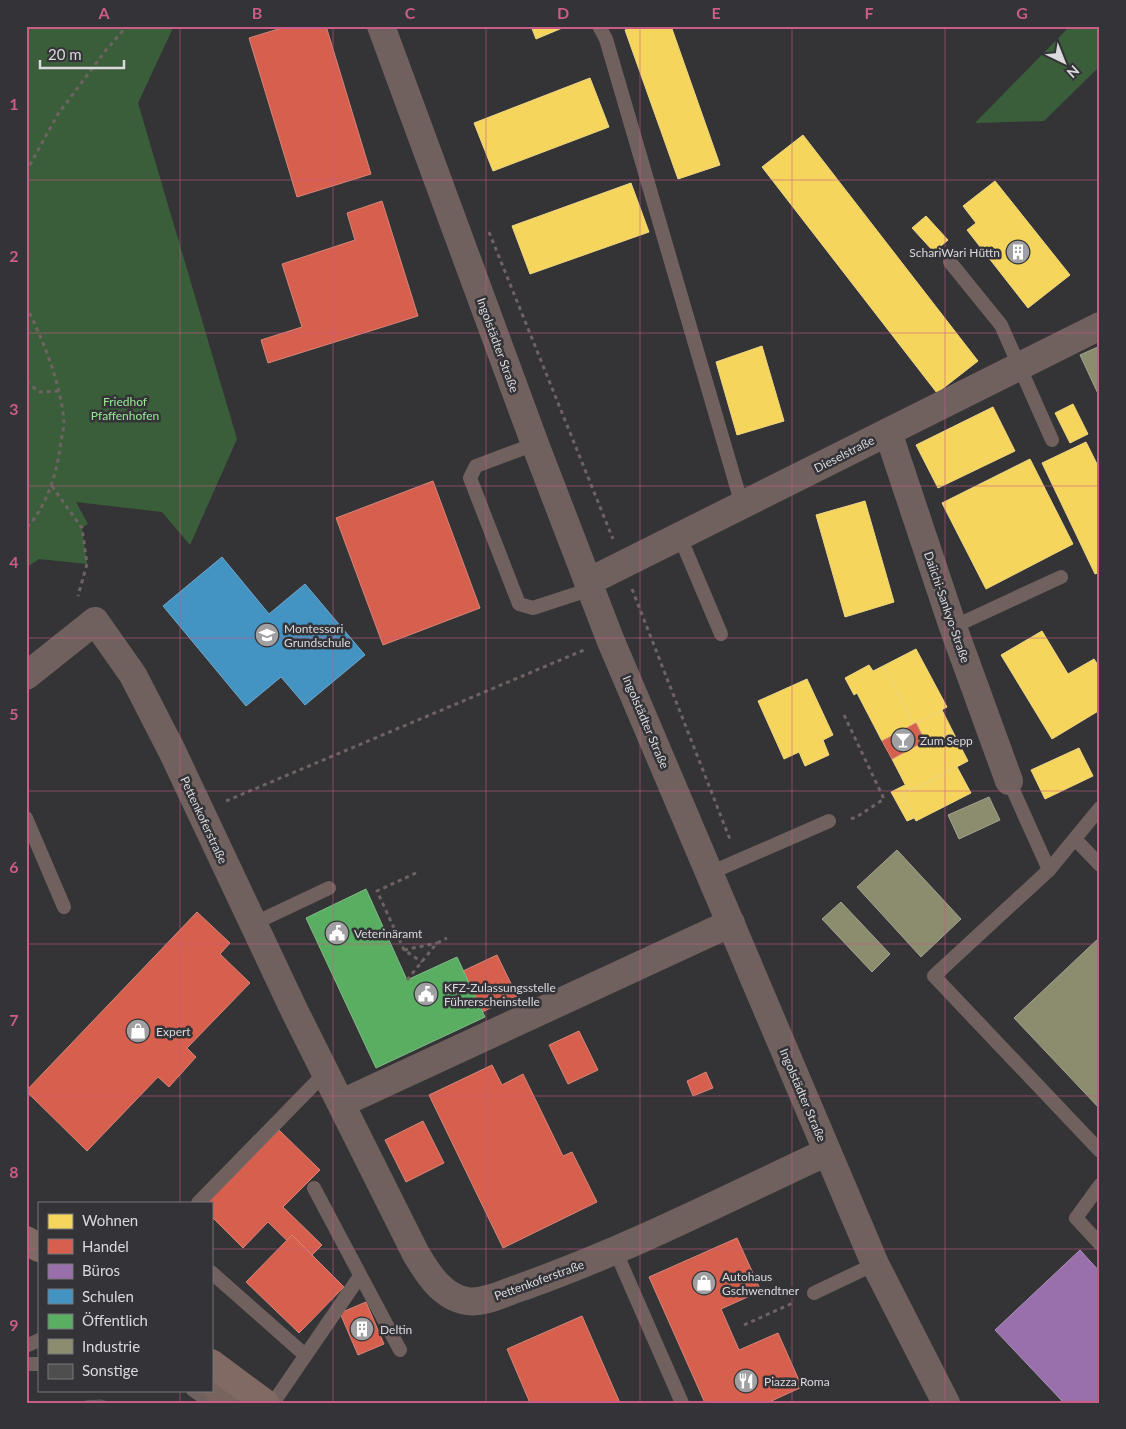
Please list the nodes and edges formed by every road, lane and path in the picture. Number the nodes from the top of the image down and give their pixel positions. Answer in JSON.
{"nodes":[{"id":1,"x":127,"y":26,"type":"edge"},
{"id":2,"x":381,"y":26,"type":"edge"},
{"id":3,"x":598,"y":26,"type":"edge"},
{"id":4,"x":26,"y":172,"type":"edge"},
{"id":5,"x":487,"y":227,"type":"dead end"},
{"id":6,"x":950,"y":262,"type":"dead end"},
{"id":7,"x":26,"y":306,"type":"edge"},
{"id":8,"x":1100,"y":326,"type":"edge"},
{"id":9,"x":1019,"y":366,"type":"junction"},
{"id":10,"x":26,"y":382,"type":"edge"},
{"id":11,"x":59,"y":391,"type":"junction"},
{"id":12,"x":888,"y":432,"type":"junction"},
{"id":13,"x":1052,"y":440,"type":"dead end"},
{"id":14,"x":535,"y":444,"type":"junction"},
{"id":15,"x":52,"y":486,"type":"junction"},
{"id":16,"x":742,"y":505,"type":"junction"},
{"id":17,"x":26,"y":529,"type":"edge"},
{"id":18,"x":680,"y":536,"type":"junction"},
{"id":19,"x":623,"y":565,"type":"junction"},
{"id":20,"x":1060,"y":577,"type":"dead end"},
{"id":21,"x":590,"y":586,"type":"junction"},
{"id":22,"x":78,"y":596,"type":"dead end"},
{"id":23,"x":953,"y":627,"type":"junction"},
{"id":24,"x":721,"y":634,"type":"dead end"},
{"id":25,"x":592,"y":646,"type":"dead end"},
{"id":26,"x":26,"y":676,"type":"edge"},
{"id":27,"x":844,"y":715,"type":"dead end"},
{"id":28,"x":1009,"y":780,"type":"joint"},
{"id":29,"x":1100,"y":808,"type":"edge"},
{"id":30,"x":200,"y":812,"type":"junction"},
{"id":31,"x":26,"y":818,"type":"edge"},
{"id":32,"x":829,"y":821,"type":"joint"},
{"id":33,"x":1075,"y":839,"type":"junction"},
{"id":34,"x":738,"y":860,"type":"junction"},
{"id":35,"x":1100,"y":865,"type":"edge"},
{"id":36,"x":1049,"y":870,"type":"junction"},
{"id":37,"x":416,"y":873,"type":"dead end"},
{"id":38,"x":710,"y":873,"type":"junction"},
{"id":39,"x":329,"y":888,"type":"dead end"},
{"id":40,"x":64,"y":907,"type":"dead end"},
{"id":41,"x":731,"y":923,"type":"junction"},
{"id":42,"x":253,"y":924,"type":"junction"},
{"id":43,"x":447,"y":938,"type":"dead end"},
{"id":44,"x":437,"y":943,"type":"junction"},
{"id":45,"x":404,"y":950,"type":"junction"},
{"id":46,"x":422,"y":962,"type":"junction"},
{"id":47,"x":407,"y":980,"type":"dead end"},
{"id":48,"x":326,"y":1072,"type":"junction"},
{"id":49,"x":342,"y":1103,"type":"junction"},
{"id":50,"x":1100,"y":1151,"type":"edge"},
{"id":51,"x":827,"y":1152,"type":"junction"},
{"id":52,"x":1100,"y":1185,"type":"edge"},
{"id":53,"x":314,"y":1188,"type":"dead end"},
{"id":54,"x":199,"y":1202,"type":"edge"},
{"id":55,"x":26,"y":1240,"type":"edge"},
{"id":56,"x":1100,"y":1244,"type":"edge"},
{"id":57,"x":38,"y":1247,"type":"edge"},
{"id":58,"x":615,"y":1250,"type":"junction"},
{"id":59,"x":875,"y":1264,"type":"junction"},
{"id":60,"x":212,"y":1273,"type":"edge"},
{"id":61,"x":360,"y":1276,"type":"junction"},
{"id":62,"x":814,"y":1293,"type":"joint"},
{"id":63,"x":744,"y":1325,"type":"dead end"},
{"id":64,"x":38,"y":1340,"type":"edge"},
{"id":65,"x":26,"y":1346,"type":"edge"},
{"id":66,"x":400,"y":1350,"type":"dead end"},
{"id":67,"x":305,"y":1355,"type":"junction"},
{"id":68,"x":212,"y":1364,"type":"edge"},
{"id":69,"x":212,"y":1375,"type":"edge"},
{"id":70,"x":196,"y":1392,"type":"edge"},
{"id":71,"x":212,"y":1403,"type":"edge"},
{"id":72,"x":224,"y":1403,"type":"edge"},
{"id":73,"x":265,"y":1403,"type":"edge"},
{"id":74,"x":273,"y":1403,"type":"edge"},
{"id":75,"x":682,"y":1403,"type":"edge"},
{"id":76,"x":946,"y":1403,"type":"edge"}],
"edges":[{"from":1,"to":4,"type":"path"},
{"from":2,"to":14,"type":"street","name":"Ingolstädter Straße"},
{"from":3,"to":16,"type":"lane"},
{"from":5,"to":19,"type":"path"},
{"from":6,"to":9,"type":"lane"},
{"from":7,"to":11,"type":"path"},
{"from":8,"to":9,"type":"street","name":"Dieselstraße"},
{"from":9,"to":12,"type":"street","name":"Dieselstraße"},
{"from":9,"to":13,"type":"lane"},
{"from":10,"to":11,"type":"path"},
{"from":11,"to":15,"type":"path"},
{"from":12,"to":16,"type":"street","name":"Dieselstraße"},
{"from":12,"to":23,"type":"street","name":"Daiichi-Sankyo-Straße"},
{"from":14,"to":21,"type":"street","name":"Ingolstädter Straße"},
{"from":14,"to":21,"type":"lane"},
{"from":15,"to":17,"type":"path"},
{"from":15,"to":22,"type":"path"},
{"from":16,"to":18,"type":"street","name":"Dieselstraße"},
{"from":18,"to":19,"type":"street","name":"Dieselstraße"},
{"from":18,"to":24,"type":"lane"},
{"from":19,"to":21,"type":"street","name":"Dieselstraße"},
{"from":19,"to":34,"type":"path"},
{"from":20,"to":23,"type":"lane"},
{"from":21,"to":38,"type":"street","name":"Ingolstädter Straße"},
{"from":23,"to":28,"type":"street","name":"Daiichi-Sankyo-Straße"},
{"from":25,"to":30,"type":"path"},
{"from":26,"to":30,"type":"street","name":"Pettenkoferstraße"},
{"from":27,"to":32,"type":"path"},
{"from":28,"to":36,"type":"lane"},
{"from":29,"to":33,"type":"lane"},
{"from":30,"to":42,"type":"street","name":"Pettenkoferstraße"},
{"from":31,"to":40,"type":"lane"},
{"from":32,"to":34,"type":"lane"},
{"from":33,"to":35,"type":"lane"},
{"from":33,"to":36,"type":"lane"},
{"from":34,"to":38,"type":"lane"},
{"from":36,"to":50,"type":"lane"},
{"from":37,"to":45,"type":"path"},
{"from":38,"to":41,"type":"street","name":"Ingolstädter Straße"},
{"from":39,"to":42,"type":"lane"},
{"from":41,"to":49,"type":"street"},
{"from":41,"to":51,"type":"street","name":"Ingolstädter Straße"},
{"from":42,"to":48,"type":"street","name":"Pettenkoferstraße"},
{"from":43,"to":44,"type":"path"},
{"from":44,"to":45,"type":"path"},
{"from":44,"to":46,"type":"path"},
{"from":45,"to":46,"type":"path"},
{"from":46,"to":47,"type":"path"},
{"from":48,"to":49,"type":"street","name":"Pettenkoferstraße"},
{"from":48,"to":54,"type":"lane"},
{"from":49,"to":58,"type":"street","name":"Pettenkoferstraße"},
{"from":51,"to":58,"type":"street","name":"Pettenkoferstraße"},
{"from":51,"to":59,"type":"street","name":"Ingolstädter Straße"},
{"from":52,"to":56,"type":"lane"},
{"from":53,"to":61,"type":"lane"},
{"from":55,"to":57,"type":"main road"},
{"from":58,"to":75,"type":"lane"},
{"from":59,"to":62,"type":"lane"},
{"from":59,"to":76,"type":"street","name":"Ingolstädter Straße"},
{"from":60,"to":67,"type":"lane"},
{"from":61,"to":66,"type":"lane"},
{"from":61,"to":67,"type":"lane"},
{"from":62,"to":63,"type":"path"},
{"from":64,"to":65,"type":"lane"},
{"from":67,"to":74,"type":"lane"},
{"from":68,"to":73,"type":"main road"},
{"from":69,"to":72,"type":"main road"},
{"from":70,"to":71,"type":"lane"}]}
